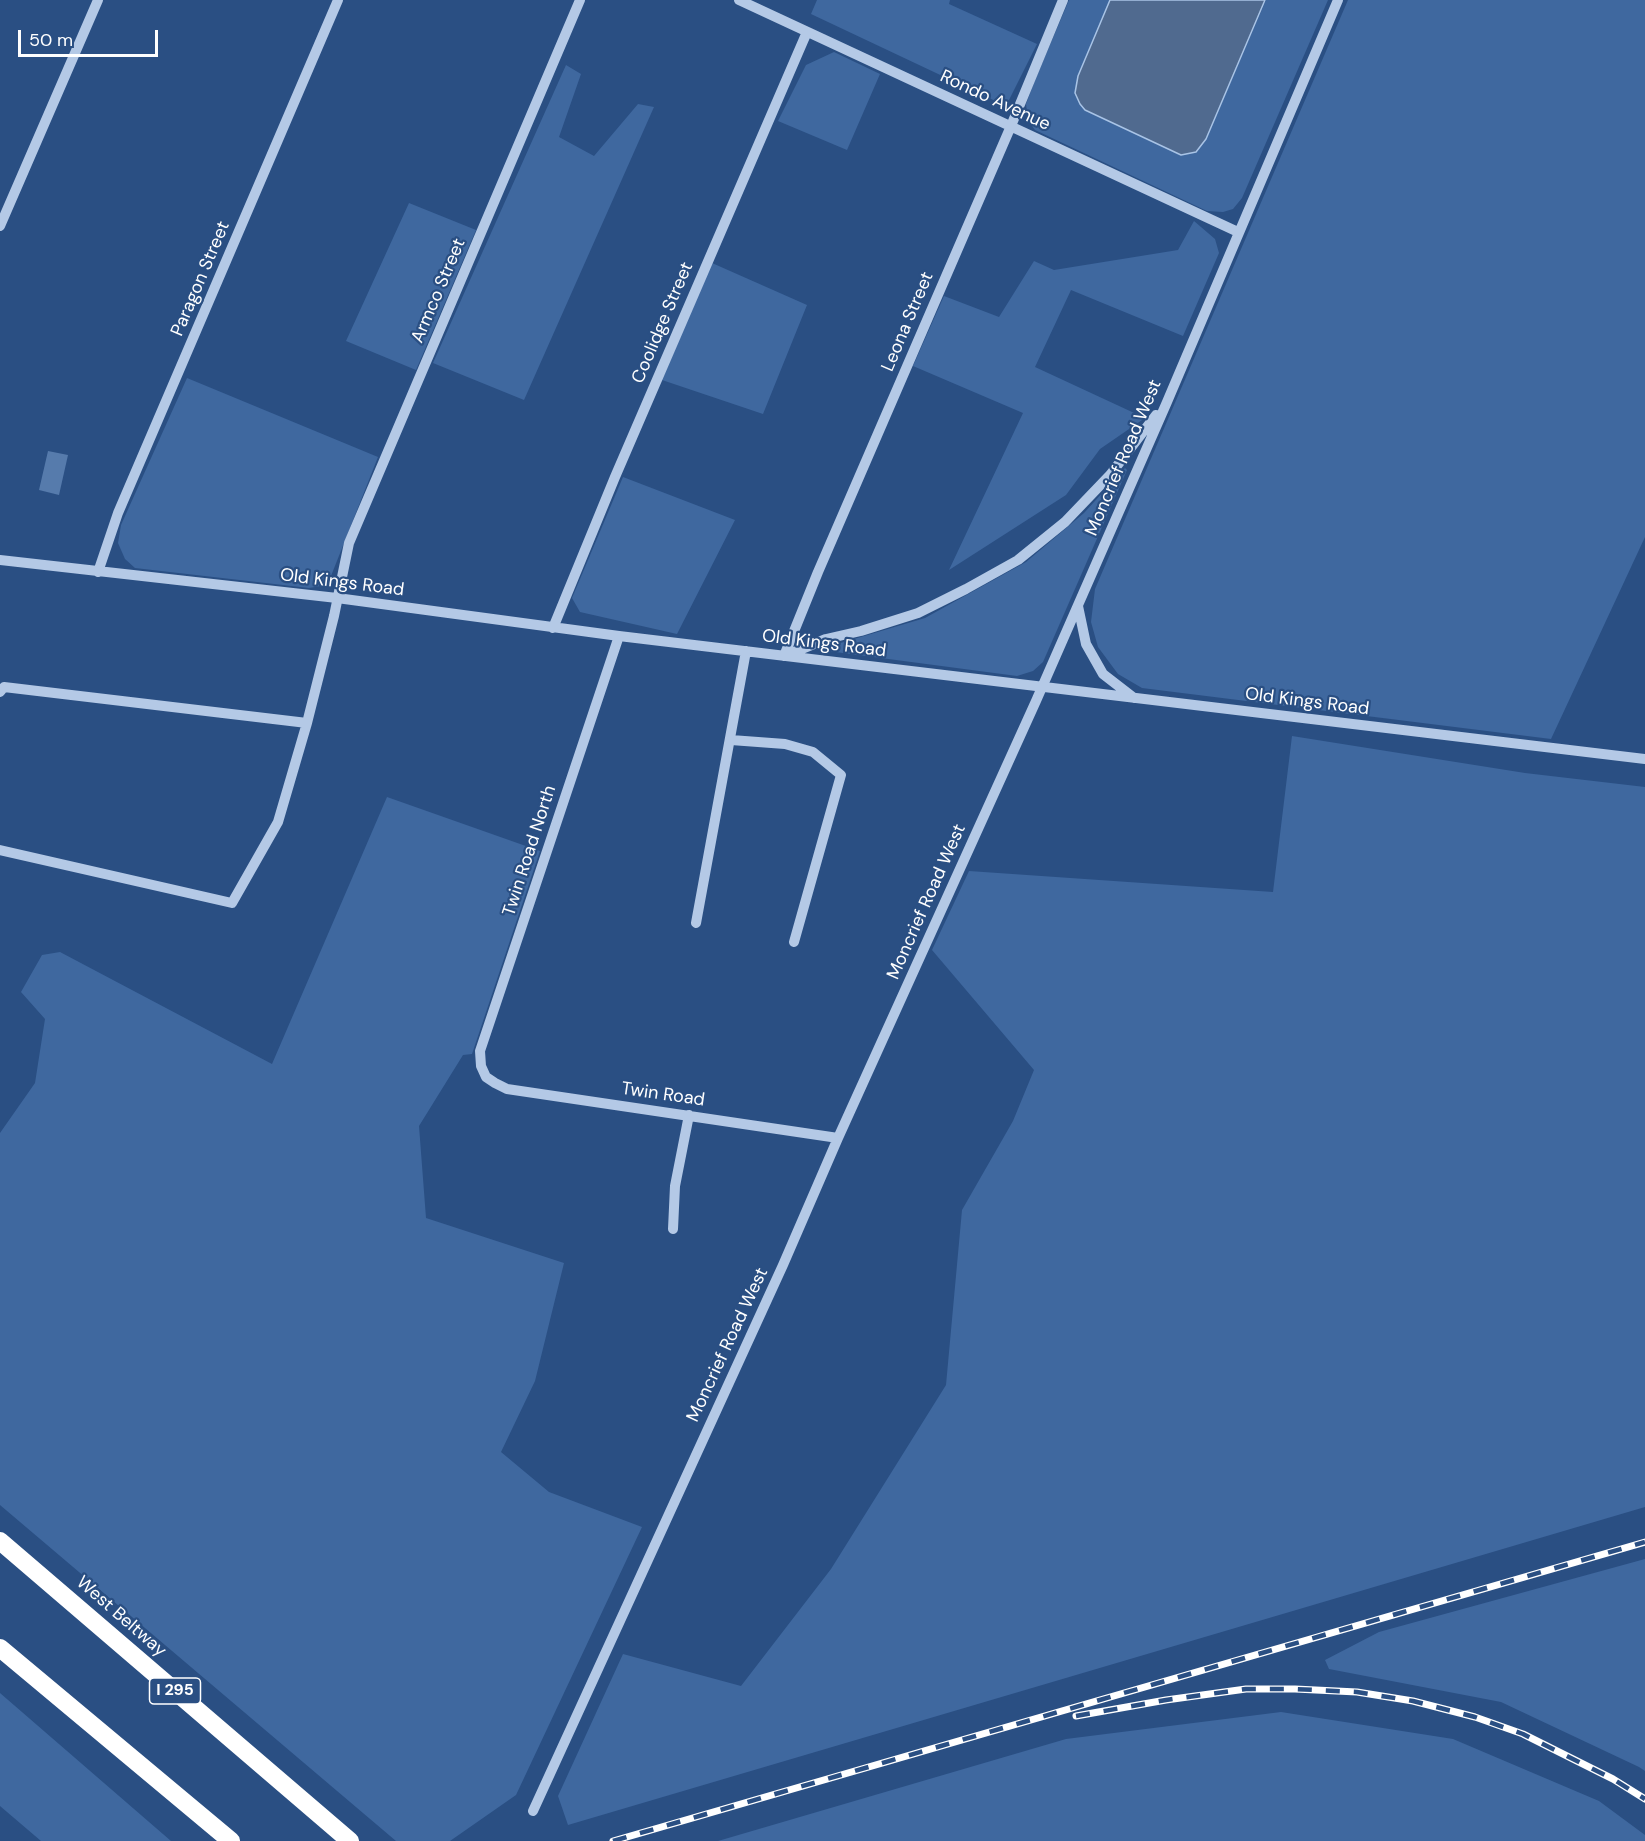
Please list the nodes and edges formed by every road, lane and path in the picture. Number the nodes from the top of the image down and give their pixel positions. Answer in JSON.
{"nodes":[{"id":1,"x":98,"y":0,"type":"edge"},
{"id":2,"x":338,"y":0,"type":"edge"},
{"id":3,"x":580,"y":0,"type":"edge"},
{"id":4,"x":739,"y":0,"type":"edge"},
{"id":5,"x":1063,"y":0,"type":"edge"},
{"id":6,"x":1338,"y":0,"type":"edge"},
{"id":7,"x":807,"y":32,"type":"junction"},
{"id":8,"x":1011,"y":126,"type":"junction"},
{"id":9,"x":0,"y":226,"type":"edge"},
{"id":10,"x":1238,"y":232,"type":"junction"},
{"id":11,"x":1167,"y":402,"type":"junction"},
{"id":12,"x":0,"y":560,"type":"edge"},
{"id":13,"x":98,"y":572,"type":"junction"},
{"id":14,"x":337,"y":598,"type":"junction"},
{"id":15,"x":1077,"y":606,"type":"junction"},
{"id":16,"x":553,"y":628,"type":"junction"},
{"id":17,"x":619,"y":636,"type":"junction"},
{"id":18,"x":746,"y":651,"type":"junction"},
{"id":19,"x":784,"y":656,"type":"junction"},
{"id":20,"x":1042,"y":687,"type":"junction"},
{"id":21,"x":0,"y":692,"type":"edge"},
{"id":22,"x":1134,"y":698,"type":"junction"},
{"id":23,"x":307,"y":723,"type":"junction"},
{"id":24,"x":731,"y":740,"type":"junction"},
{"id":25,"x":1645,"y":759,"type":"edge"},
{"id":26,"x":0,"y":850,"type":"edge"},
{"id":27,"x":696,"y":923,"type":"dead end"},
{"id":28,"x":794,"y":942,"type":"dead end"},
{"id":29,"x":486,"y":1077,"type":"joint"},
{"id":30,"x":689,"y":1115,"type":"junction"},
{"id":31,"x":838,"y":1138,"type":"junction"},
{"id":32,"x":673,"y":1229,"type":"dead end"},
{"id":33,"x":0,"y":1541,"type":"edge"},
{"id":34,"x":0,"y":1648,"type":"edge"},
{"id":35,"x":533,"y":1811,"type":"dead end"},
{"id":36,"x":231,"y":1841,"type":"edge"},
{"id":37,"x":350,"y":1841,"type":"edge"}],
"edges":[{"from":1,"to":9,"type":"street"},
{"from":2,"to":13,"type":"street","name":"Paragon Street"},
{"from":3,"to":14,"type":"street","name":"Armco Street"},
{"from":4,"to":7,"type":"street","name":"Rondo Avenue"},
{"from":5,"to":8,"type":"street","name":"Leona Street"},
{"from":6,"to":10,"type":"street","name":"Moncrief Road West"},
{"from":7,"to":8,"type":"street","name":"Rondo Avenue"},
{"from":7,"to":16,"type":"street","name":"Coolidge Street"},
{"from":8,"to":10,"type":"street","name":"Rondo Avenue"},
{"from":8,"to":19,"type":"street","name":"Leona Street"},
{"from":10,"to":11,"type":"street","name":"Moncrief Road West"},
{"from":11,"to":15,"type":"street","name":"Moncrief Road West"},
{"from":11,"to":19,"type":"street"},
{"from":12,"to":13,"type":"street","name":"Old Kings Road"},
{"from":13,"to":14,"type":"street","name":"Old Kings Road"},
{"from":14,"to":16,"type":"street","name":"Old Kings Road"},
{"from":14,"to":23,"type":"street","name":"Armco Street"},
{"from":15,"to":20,"type":"street","name":"Moncrief Road West"},
{"from":15,"to":22,"type":"street"},
{"from":16,"to":17,"type":"street","name":"Old Kings Road"},
{"from":17,"to":18,"type":"street","name":"Old Kings Road"},
{"from":17,"to":29,"type":"street","name":"Twin Road North"},
{"from":18,"to":19,"type":"street","name":"Old Kings Road"},
{"from":18,"to":24,"type":"street"},
{"from":19,"to":20,"type":"street","name":"Old Kings Road"},
{"from":20,"to":22,"type":"street","name":"Old Kings Road"},
{"from":20,"to":31,"type":"street","name":"Moncrief Road West"},
{"from":21,"to":23,"type":"street"},
{"from":22,"to":25,"type":"street","name":"Old Kings Road"},
{"from":23,"to":26,"type":"street","name":"Armco Street"},
{"from":24,"to":27,"type":"street"},
{"from":24,"to":28,"type":"street"},
{"from":29,"to":30,"type":"street","name":"Twin Road"},
{"from":30,"to":31,"type":"street","name":"Twin Road"},
{"from":30,"to":32,"type":"street"},
{"from":31,"to":35,"type":"street","name":"Moncrief Road West"},
{"from":33,"to":37,"type":"highway","name":"West Beltway","number":"I 295"},
{"from":34,"to":36,"type":"highway"}]}
